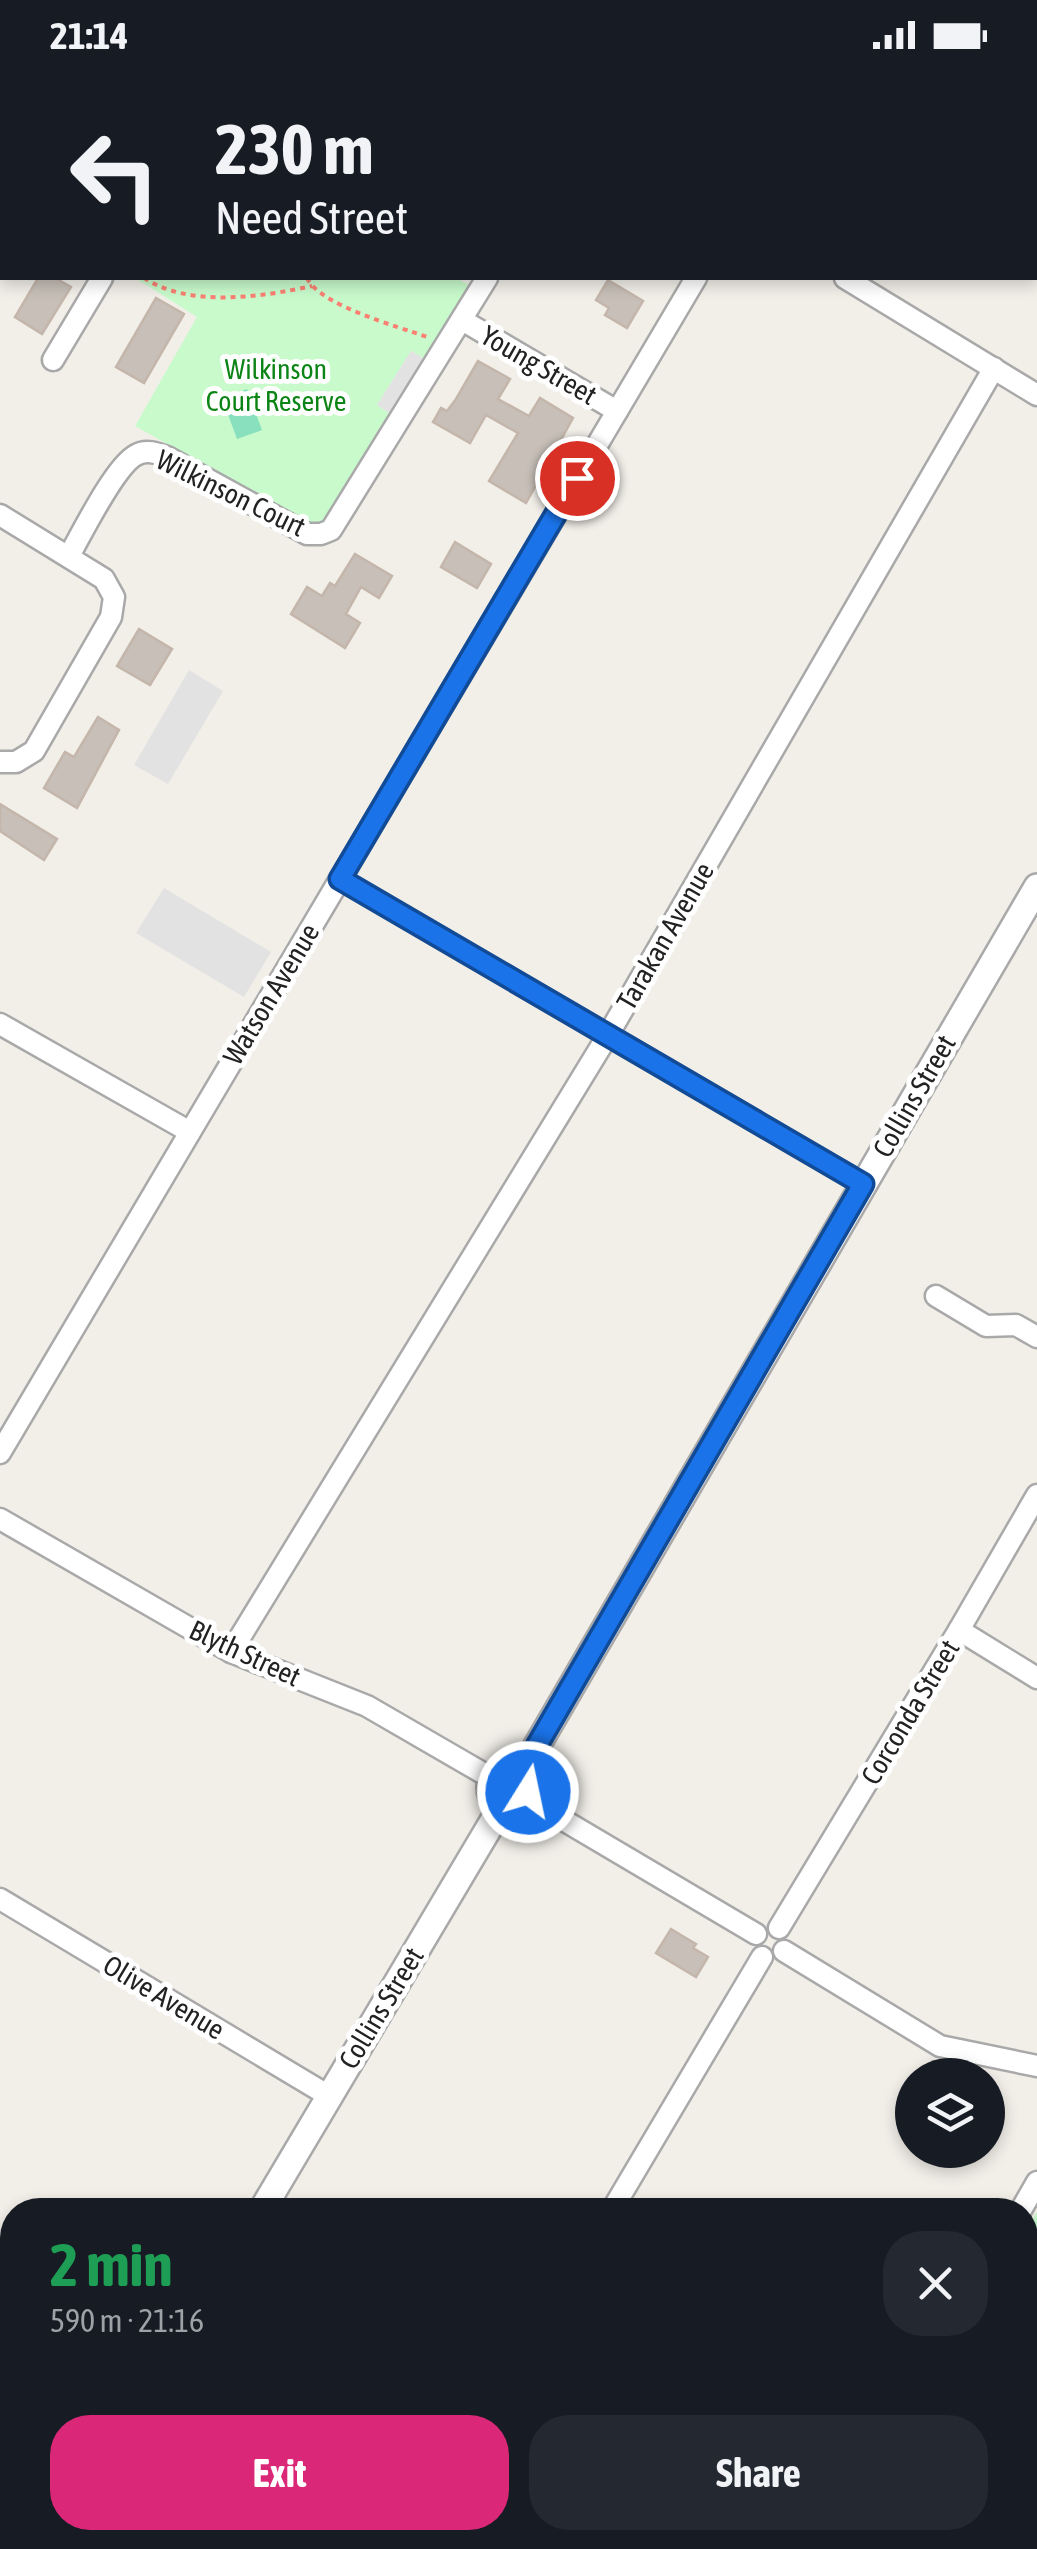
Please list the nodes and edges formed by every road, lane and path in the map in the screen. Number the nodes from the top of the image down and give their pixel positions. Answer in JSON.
{"nodes":[{"id":1,"x":101,"y":280,"type":"edge"},
{"id":2,"x":147,"y":280,"type":"edge"},
{"id":3,"x":309,"y":280,"type":"edge"},
{"id":4,"x":486,"y":280,"type":"edge"},
{"id":5,"x":695,"y":280,"type":"edge"},
{"id":6,"x":847,"y":280,"type":"edge"},
{"id":7,"x":312,"y":286,"type":"junction"},
{"id":8,"x":462,"y":320,"type":"junction"},
{"id":9,"x":446,"y":345,"type":"junction"},
{"id":10,"x":54,"y":360,"type":"dead end"},
{"id":11,"x":994,"y":368,"type":"junction"},
{"id":12,"x":1037,"y":394,"type":"edge"},
{"id":13,"x":617,"y":411,"type":"junction"},
{"id":14,"x":0,"y":515,"type":"edge"},
{"id":15,"x":69,"y":556,"type":"junction"},
{"id":16,"x":5,"y":767,"type":"edge"},
{"id":17,"x":340,"y":879,"type":"junction"},
{"id":18,"x":1037,"y":887,"type":"edge"},
{"id":19,"x":0,"y":1024,"type":"edge"},
{"id":20,"x":608,"y":1035,"type":"junction"},
{"id":21,"x":190,"y":1132,"type":"junction"},
{"id":22,"x":863,"y":1184,"type":"junction"},
{"id":23,"x":936,"y":1296,"type":"dead end"},
{"id":24,"x":1037,"y":1338,"type":"edge"},
{"id":25,"x":0,"y":1453,"type":"edge"},
{"id":26,"x":1037,"y":1494,"type":"edge"},
{"id":27,"x":0,"y":1519,"type":"edge"},
{"id":28,"x":960,"y":1630,"type":"junction"},
{"id":29,"x":231,"y":1652,"type":"junction"},
{"id":30,"x":1037,"y":1678,"type":"edge"},
{"id":31,"x":493,"y":1779,"type":"joint"},
{"id":32,"x":516,"y":1792,"type":"junction"},
{"id":33,"x":0,"y":1899,"type":"edge"},
{"id":34,"x":779,"y":1928,"type":"junction"},
{"id":35,"x":756,"y":1934,"type":"junction"},
{"id":36,"x":784,"y":1951,"type":"junction"},
{"id":37,"x":762,"y":1956,"type":"junction"},
{"id":38,"x":1037,"y":2066,"type":"edge"},
{"id":39,"x":329,"y":2096,"type":"junction"},
{"id":40,"x":269,"y":2198,"type":"edge"},
{"id":41,"x":619,"y":2198,"type":"edge"}],
"edges":[{"from":1,"to":10,"type":"street"},
{"from":2,"to":7,"type":"path"},
{"from":3,"to":7,"type":"path"},
{"from":4,"to":8,"type":"street","name":"Wilkinson Court"},
{"from":5,"to":13,"type":"street","name":"Watson Avenue"},
{"from":6,"to":11,"type":"street"},
{"from":7,"to":9,"type":"path"},
{"from":8,"to":9,"type":"street","name":"Wilkinson Court"},
{"from":8,"to":13,"type":"street","name":"Young Street"},
{"from":9,"to":15,"type":"street","name":"Wilkinson Court"},
{"from":11,"to":12,"type":"street"},
{"from":11,"to":20,"type":"street","name":"Tarakan Avenue"},
{"from":13,"to":17,"type":"street","name":"Watson Avenue"},
{"from":14,"to":15,"type":"street"},
{"from":15,"to":16,"type":"street"},
{"from":17,"to":20,"type":"street"},
{"from":17,"to":21,"type":"street","name":"Watson Avenue"},
{"from":18,"to":22,"type":"street","name":"Collins Street"},
{"from":19,"to":21,"type":"street"},
{"from":20,"to":22,"type":"street"},
{"from":20,"to":29,"type":"street","name":"Tarakan Avenue"},
{"from":21,"to":25,"type":"street","name":"Watson Avenue"},
{"from":22,"to":32,"type":"street","name":"Collins Street"},
{"from":23,"to":24,"type":"street"},
{"from":26,"to":28,"type":"street","name":"Corconda Street"},
{"from":27,"to":29,"type":"street","name":"Blyth Street"},
{"from":28,"to":30,"type":"street"},
{"from":28,"to":34,"type":"street","name":"Corconda Street"},
{"from":29,"to":31,"type":"street","name":"Blyth Street"},
{"from":31,"to":32,"type":"street"},
{"from":32,"to":35,"type":"street"},
{"from":32,"to":39,"type":"street","name":"Collins Street"},
{"from":33,"to":39,"type":"street","name":"Olive Avenue"},
{"from":34,"to":35,"type":"street"},
{"from":34,"to":36,"type":"street"},
{"from":35,"to":37,"type":"street"},
{"from":36,"to":37,"type":"street"},
{"from":36,"to":38,"type":"street"},
{"from":37,"to":41,"type":"street"},
{"from":39,"to":40,"type":"street","name":"Collins Street"}]}
